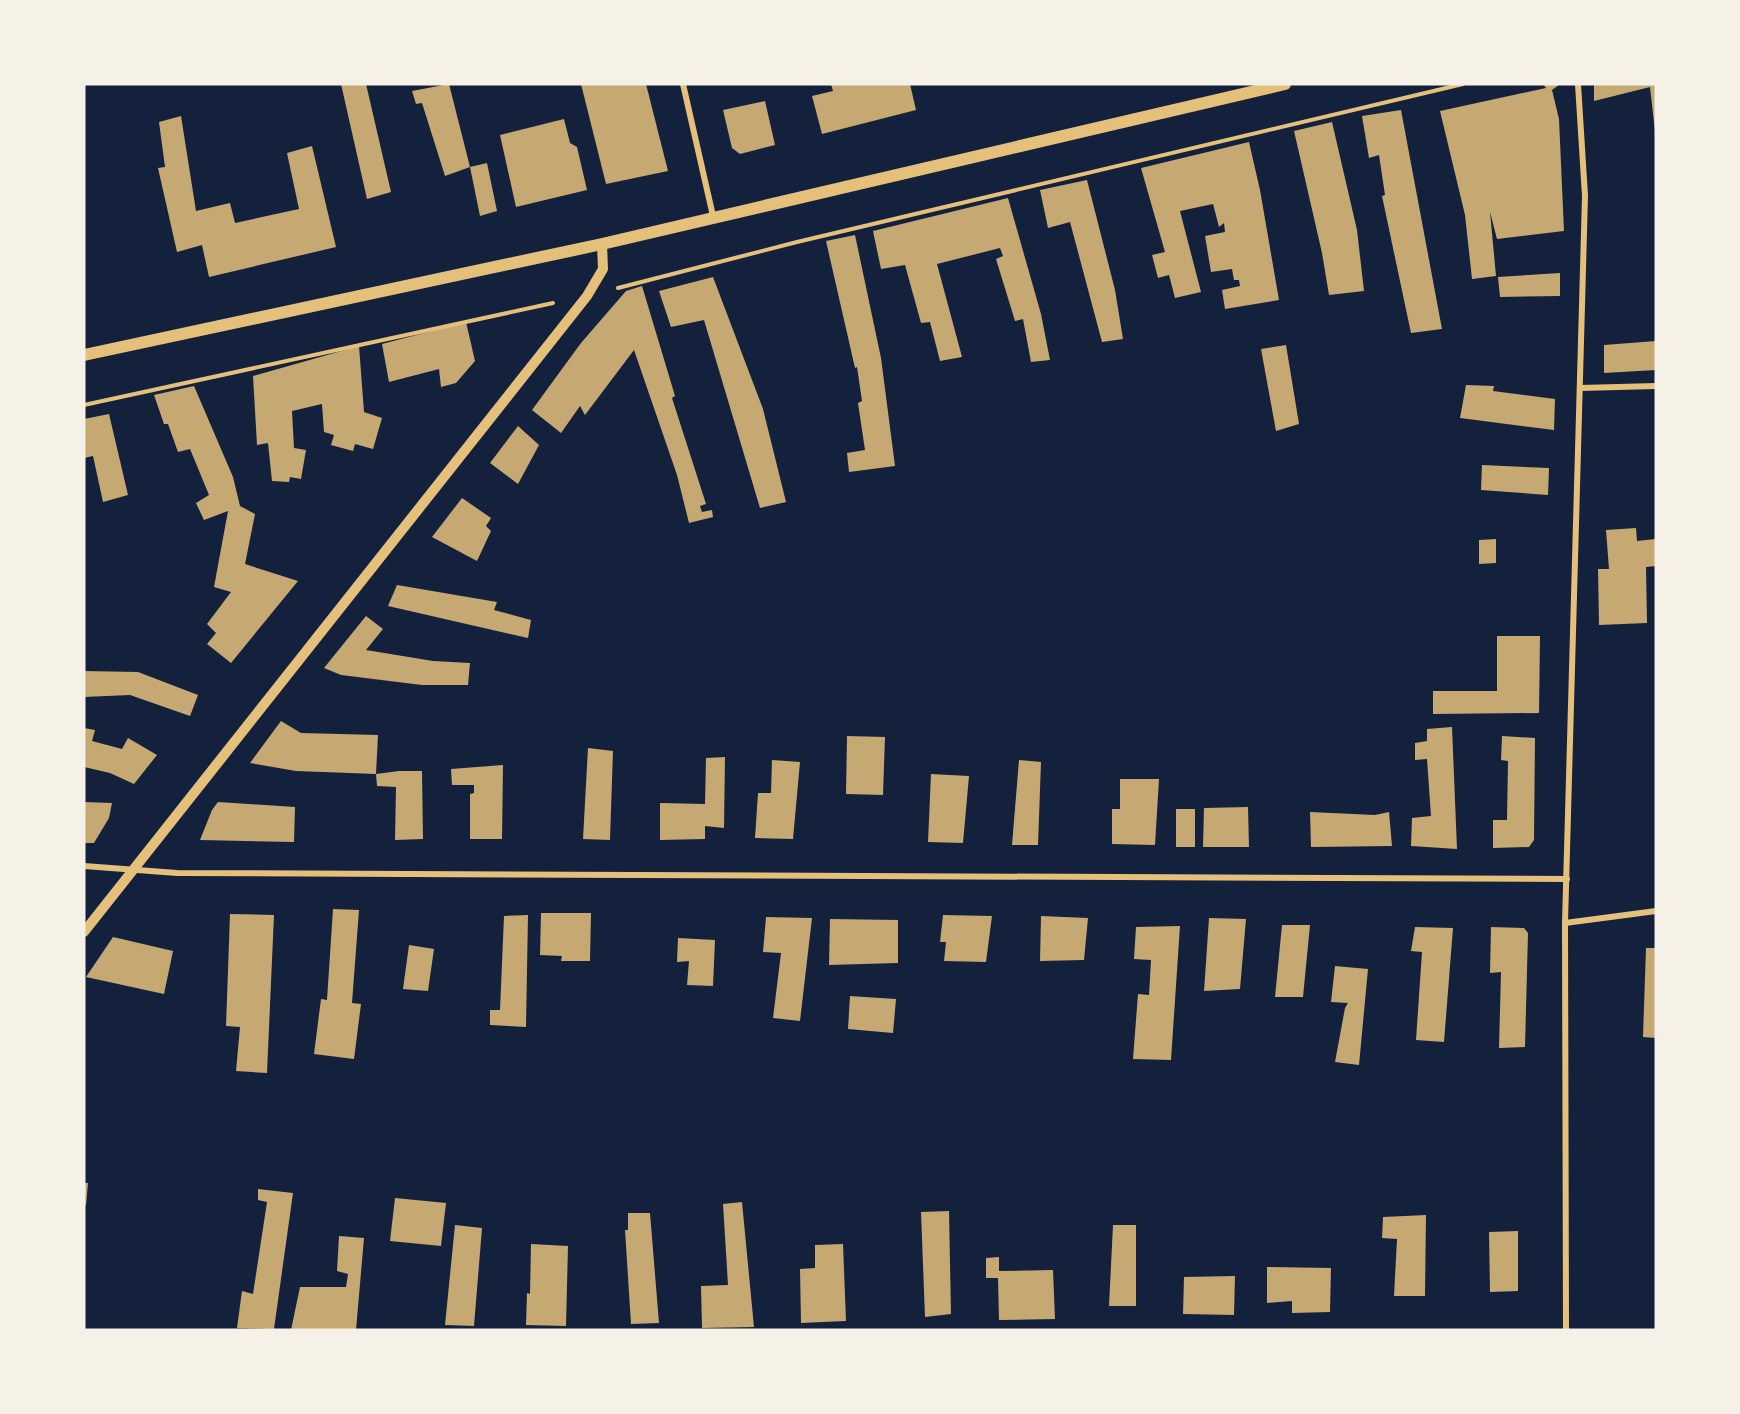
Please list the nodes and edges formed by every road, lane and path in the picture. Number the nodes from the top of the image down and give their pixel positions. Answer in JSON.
{"nodes":[{"id":1,"x":683,"y":84,"type":"edge"},
{"id":2,"x":1285,"y":84,"type":"edge"},
{"id":3,"x":1463,"y":84,"type":"edge"},
{"id":4,"x":1578,"y":84,"type":"edge"},
{"id":5,"x":713,"y":216,"type":"junction"},
{"id":6,"x":602,"y":244,"type":"junction"},
{"id":7,"x":587,"y":296,"type":"junction"},
{"id":8,"x":84,"y":355,"type":"edge"},
{"id":9,"x":1656,"y":386,"type":"edge"},
{"id":10,"x":1580,"y":388,"type":"junction"},
{"id":11,"x":84,"y":405,"type":"edge"},
{"id":12,"x":84,"y":866,"type":"edge"},
{"id":13,"x":134,"y":871,"type":"junction"},
{"id":14,"x":1567,"y":879,"type":"junction"},
{"id":15,"x":1656,"y":911,"type":"edge"},
{"id":16,"x":1565,"y":923,"type":"junction"},
{"id":17,"x":84,"y":932,"type":"edge"},
{"id":18,"x":1566,"y":1330,"type":"edge"}],
"edges":[{"from":1,"to":5,"type":"street"},
{"from":2,"to":5,"type":"main road"},
{"from":3,"to":7,"type":"path"},
{"from":4,"to":10,"type":"street"},
{"from":5,"to":6,"type":"main road"},
{"from":6,"to":7,"type":"street"},
{"from":6,"to":8,"type":"main road"},
{"from":7,"to":11,"type":"path"},
{"from":7,"to":13,"type":"street"},
{"from":9,"to":10,"type":"street"},
{"from":10,"to":14,"type":"street"},
{"from":12,"to":13,"type":"street"},
{"from":13,"to":14,"type":"street"},
{"from":13,"to":17,"type":"street"},
{"from":14,"to":16,"type":"street"},
{"from":15,"to":16,"type":"street"},
{"from":16,"to":18,"type":"street"}]}
